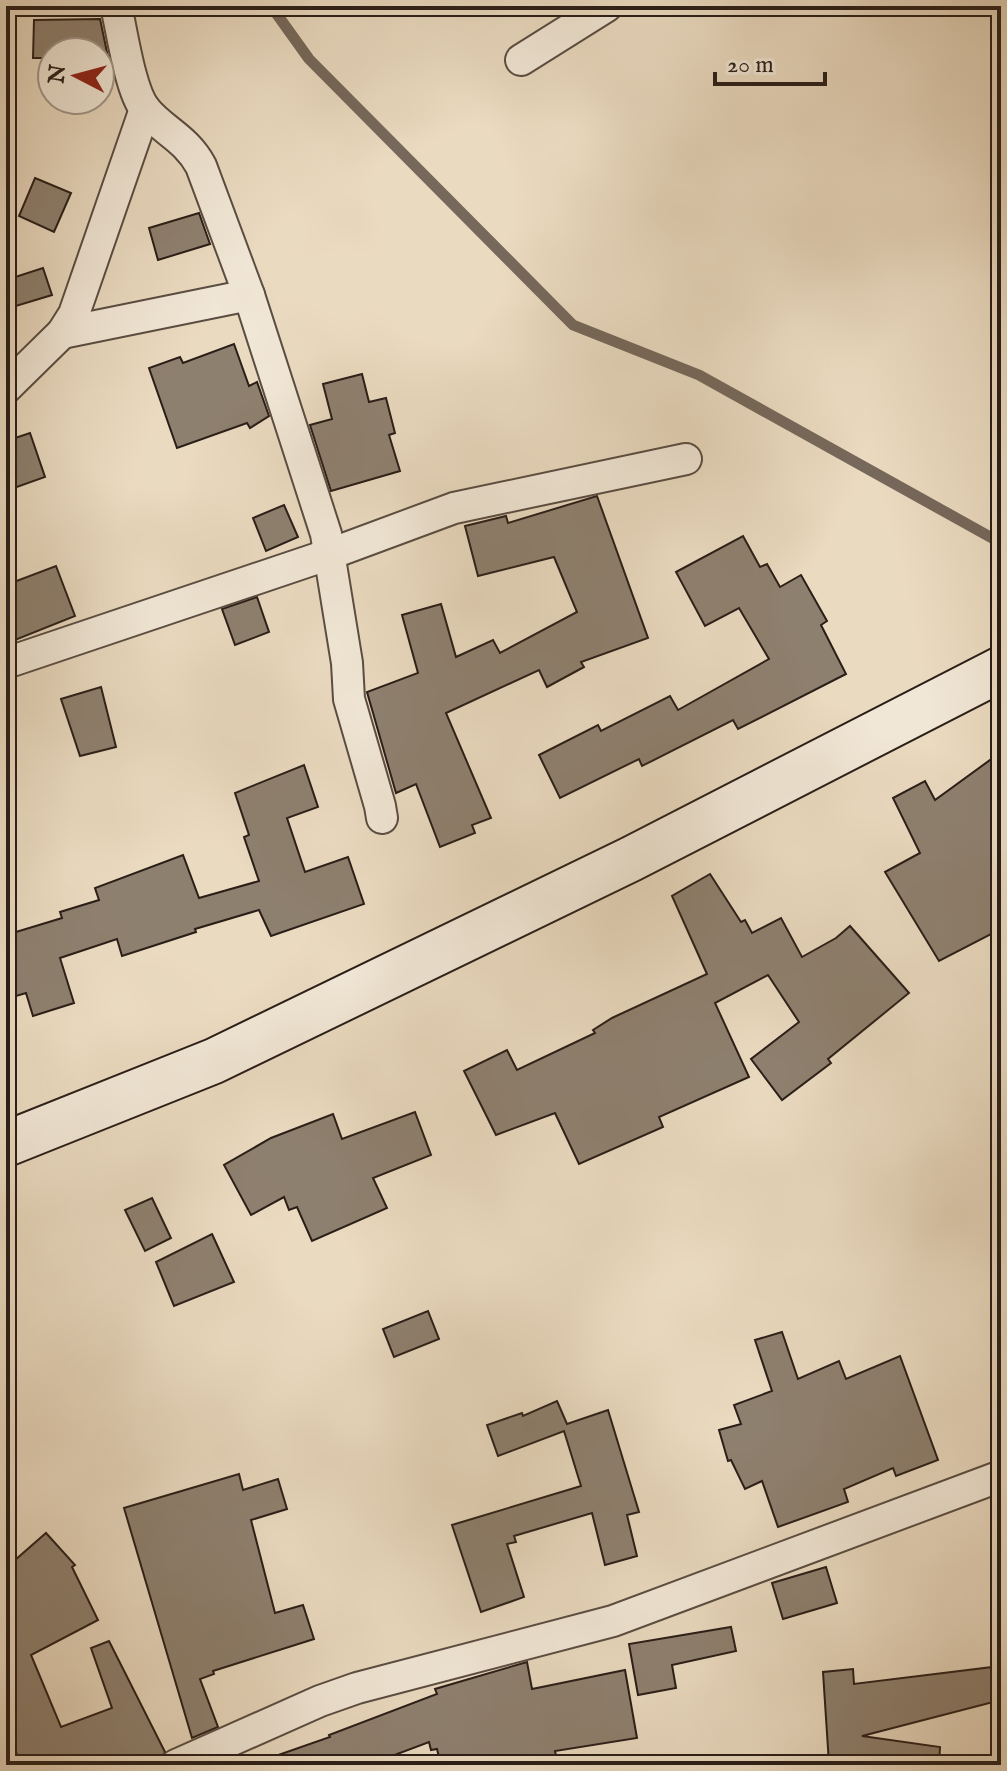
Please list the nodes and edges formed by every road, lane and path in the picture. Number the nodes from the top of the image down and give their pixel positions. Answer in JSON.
{"nodes":[{"id":1,"x":116,"y":6,"type":"edge"},
{"id":2,"x":607,"y":6,"type":"edge"},
{"id":3,"x":521,"y":60,"type":"dead end"},
{"id":4,"x":145,"y":109,"type":"junction"},
{"id":5,"x":249,"y":295,"type":"junction"},
{"id":6,"x":62,"y":333,"type":"junction"},
{"id":7,"x":6,"y":388,"type":"edge"},
{"id":8,"x":686,"y":459,"type":"dead end"},
{"id":9,"x":330,"y":554,"type":"junction"},
{"id":10,"x":6,"y":663,"type":"edge"},
{"id":11,"x":1001,"y":669,"type":"edge"},
{"id":12,"x":382,"y":818,"type":"dead end"},
{"id":13,"x":6,"y":1144,"type":"edge"},
{"id":14,"x":1001,"y":1476,"type":"edge"},
{"id":15,"x":176,"y":1765,"type":"edge"}],
"edges":[{"from":1,"to":4,"type":"street"},
{"from":2,"to":3,"type":"street"},
{"from":4,"to":5,"type":"street"},
{"from":4,"to":6,"type":"street"},
{"from":5,"to":6,"type":"street"},
{"from":5,"to":9,"type":"street"},
{"from":6,"to":7,"type":"street"},
{"from":8,"to":9,"type":"street"},
{"from":9,"to":10,"type":"street"},
{"from":9,"to":12,"type":"street"},
{"from":11,"to":13,"type":"main road"},
{"from":14,"to":15,"type":"street"}]}
